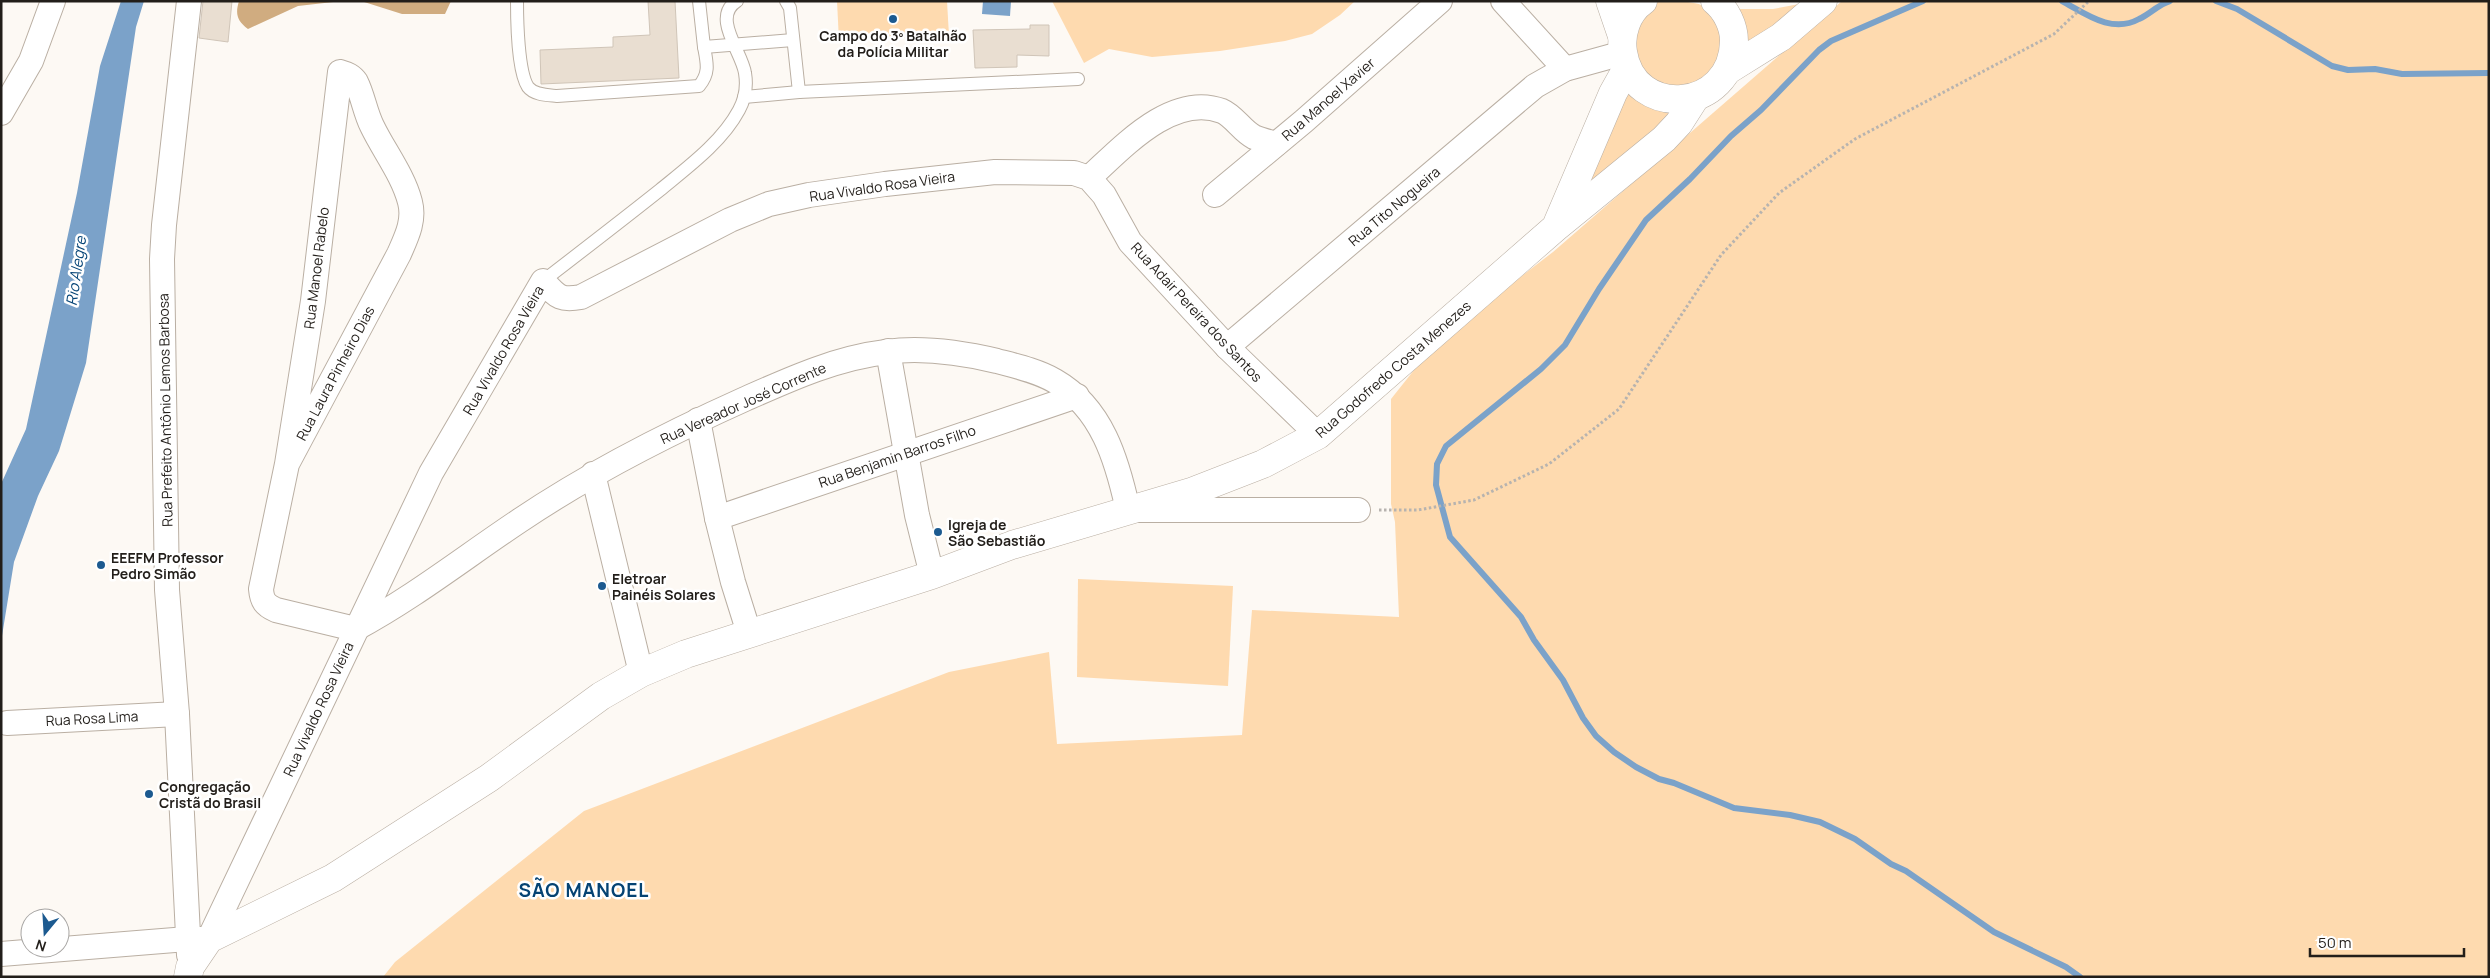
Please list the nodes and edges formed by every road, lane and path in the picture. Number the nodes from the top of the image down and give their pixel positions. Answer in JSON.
{"nodes":[{"id":1,"x":53,"y":1,"type":"edge"},
{"id":2,"x":189,"y":1,"type":"edge"},
{"id":3,"x":517,"y":1,"type":"edge"},
{"id":4,"x":699,"y":1,"type":"edge"},
{"id":5,"x":738,"y":1,"type":"edge"},
{"id":6,"x":786,"y":1,"type":"edge"},
{"id":7,"x":1440,"y":1,"type":"edge"},
{"id":8,"x":1503,"y":1,"type":"edge"},
{"id":9,"x":1610,"y":1,"type":"edge"},
{"id":10,"x":1642,"y":1,"type":"edge"},
{"id":11,"x":1715,"y":1,"type":"edge"},
{"id":12,"x":1823,"y":1,"type":"edge"},
{"id":13,"x":2089,"y":1,"type":"edge"},
{"id":14,"x":793,"y":40,"type":"junction"},
{"id":15,"x":733,"y":45,"type":"junction"},
{"id":16,"x":704,"y":47,"type":"junction"},
{"id":17,"x":1624,"y":52,"type":"junction"},
{"id":18,"x":1565,"y":69,"type":"junction"},
{"id":19,"x":1728,"y":70,"type":"junction"},
{"id":20,"x":340,"y":72,"type":"joint"},
{"id":21,"x":1078,"y":78,"type":"dead end"},
{"id":22,"x":799,"y":92,"type":"junction"},
{"id":23,"x":744,"y":96,"type":"junction"},
{"id":24,"x":1695,"y":98,"type":"junction"},
{"id":25,"x":1,"y":113,"type":"edge"},
{"id":26,"x":1276,"y":144,"type":"junction"},
{"id":27,"x":1090,"y":178,"type":"junction"},
{"id":28,"x":1215,"y":195,"type":"dead end"},
{"id":29,"x":1555,"y":228,"type":"junction"},
{"id":30,"x":543,"y":281,"type":"junction"},
{"id":31,"x":1227,"y":347,"type":"junction"},
{"id":32,"x":888,"y":352,"type":"junction"},
{"id":33,"x":1077,"y":396,"type":"junction"},
{"id":34,"x":698,"y":420,"type":"junction"},
{"id":35,"x":1318,"y":435,"type":"junction"},
{"id":36,"x":905,"y":453,"type":"junction"},
{"id":37,"x":288,"y":464,"type":"junction"},
{"id":38,"x":593,"y":474,"type":"junction"},
{"id":39,"x":1128,"y":510,"type":"junction"},
{"id":40,"x":1358,"y":510,"type":"joint"},
{"id":41,"x":717,"y":518,"type":"junction"},
{"id":42,"x":932,"y":575,"type":"junction"},
{"id":43,"x":356,"y":629,"type":"junction"},
{"id":44,"x":750,"y":633,"type":"junction"},
{"id":45,"x":641,"y":673,"type":"junction"},
{"id":46,"x":177,"y":714,"type":"junction"},
{"id":47,"x":7,"y":723,"type":"dead end"},
{"id":48,"x":198,"y":939,"type":"junction"},
{"id":49,"x":1,"y":954,"type":"edge"},
{"id":50,"x":189,"y":972,"type":"edge"}],
"edges":[{"from":1,"to":25,"type":"street"},
{"from":2,"to":46,"type":"street","name":"Rua Prefeito Antônio Lemos Barbosa"},
{"from":3,"to":16,"type":"lane"},
{"from":4,"to":16,"type":"lane"},
{"from":5,"to":15,"type":"lane"},
{"from":6,"to":14,"type":"lane"},
{"from":7,"to":26,"type":"street","name":"Rua Manoel Xavier"},
{"from":8,"to":18,"type":"street"},
{"from":9,"to":17,"type":"main road"},
{"from":10,"to":17,"type":"main road"},
{"from":11,"to":19,"type":"main road"},
{"from":12,"to":19,"type":"main road"},
{"from":13,"to":40,"type":"path"},
{"from":14,"to":15,"type":"lane"},
{"from":14,"to":22,"type":"lane"},
{"from":15,"to":16,"type":"lane"},
{"from":15,"to":23,"type":"lane"},
{"from":17,"to":18,"type":"street","name":"Rua Tito Nogueira"},
{"from":17,"to":24,"type":"main road"},
{"from":17,"to":29,"type":"main road"},
{"from":18,"to":31,"type":"street","name":"Rua Tito Nogueira"},
{"from":19,"to":24,"type":"main road"},
{"from":20,"to":37,"type":"street","name":"Rua Manoel Rabelo"},
{"from":20,"to":37,"type":"street","name":"Rua Laura Pinheiro Dias"},
{"from":21,"to":22,"type":"lane"},
{"from":22,"to":23,"type":"lane"},
{"from":23,"to":30,"type":"lane"},
{"from":24,"to":29,"type":"main road","name":"Rua Godofredo Costa Menezes"},
{"from":26,"to":27,"type":"street"},
{"from":26,"to":28,"type":"street","name":"Rua Manoel Xavier"},
{"from":27,"to":30,"type":"street","name":"Rua Vivaldo Rosa Vieira"},
{"from":27,"to":31,"type":"street","name":"Rua Adair Pereira dos Santos"},
{"from":29,"to":35,"type":"main road","name":"Rua Godofredo Costa Menezes"},
{"from":30,"to":43,"type":"street","name":"Rua Vivaldo Rosa Vieira"},
{"from":31,"to":35,"type":"street","name":"Rua Adair Pereira dos Santos"},
{"from":32,"to":33,"type":"street","name":"Rua Vereador José Corrente"},
{"from":32,"to":34,"type":"street","name":"Rua Vereador José Corrente"},
{"from":32,"to":36,"type":"street"},
{"from":33,"to":36,"type":"street","name":"Rua Benjamin Barros Filho"},
{"from":33,"to":39,"type":"street","name":"Rua Vereador José Corrente"},
{"from":34,"to":38,"type":"street","name":"Rua Vereador José Corrente"},
{"from":34,"to":41,"type":"street"},
{"from":35,"to":39,"type":"main road","name":"Rua Godofredo Costa Menezes"},
{"from":36,"to":41,"type":"street","name":"Rua Benjamin Barros Filho"},
{"from":36,"to":42,"type":"street"},
{"from":37,"to":43,"type":"street","name":"Rua Laura Pinheiro Dias"},
{"from":38,"to":43,"type":"street","name":"Rua Vereador José Corrente"},
{"from":38,"to":45,"type":"street"},
{"from":39,"to":40,"type":"street"},
{"from":39,"to":42,"type":"main road","name":"Rua Godofredo Costa Menezes"},
{"from":41,"to":44,"type":"street"},
{"from":42,"to":44,"type":"main road","name":"Rua Godofredo Costa Menezes"},
{"from":43,"to":48,"type":"street","name":"Rua Vivaldo Rosa Vieira"},
{"from":44,"to":45,"type":"main road","name":"Rua Godofredo Costa Menezes"},
{"from":45,"to":48,"type":"main road","name":"Rua Godofredo Costa Menezes"},
{"from":46,"to":47,"type":"street","name":"Rua Rosa Lima"},
{"from":46,"to":48,"type":"street","name":"Rua Prefeito Antônio Lemos Barbosa"},
{"from":48,"to":49,"type":"street"},
{"from":48,"to":50,"type":"main road"}]}
